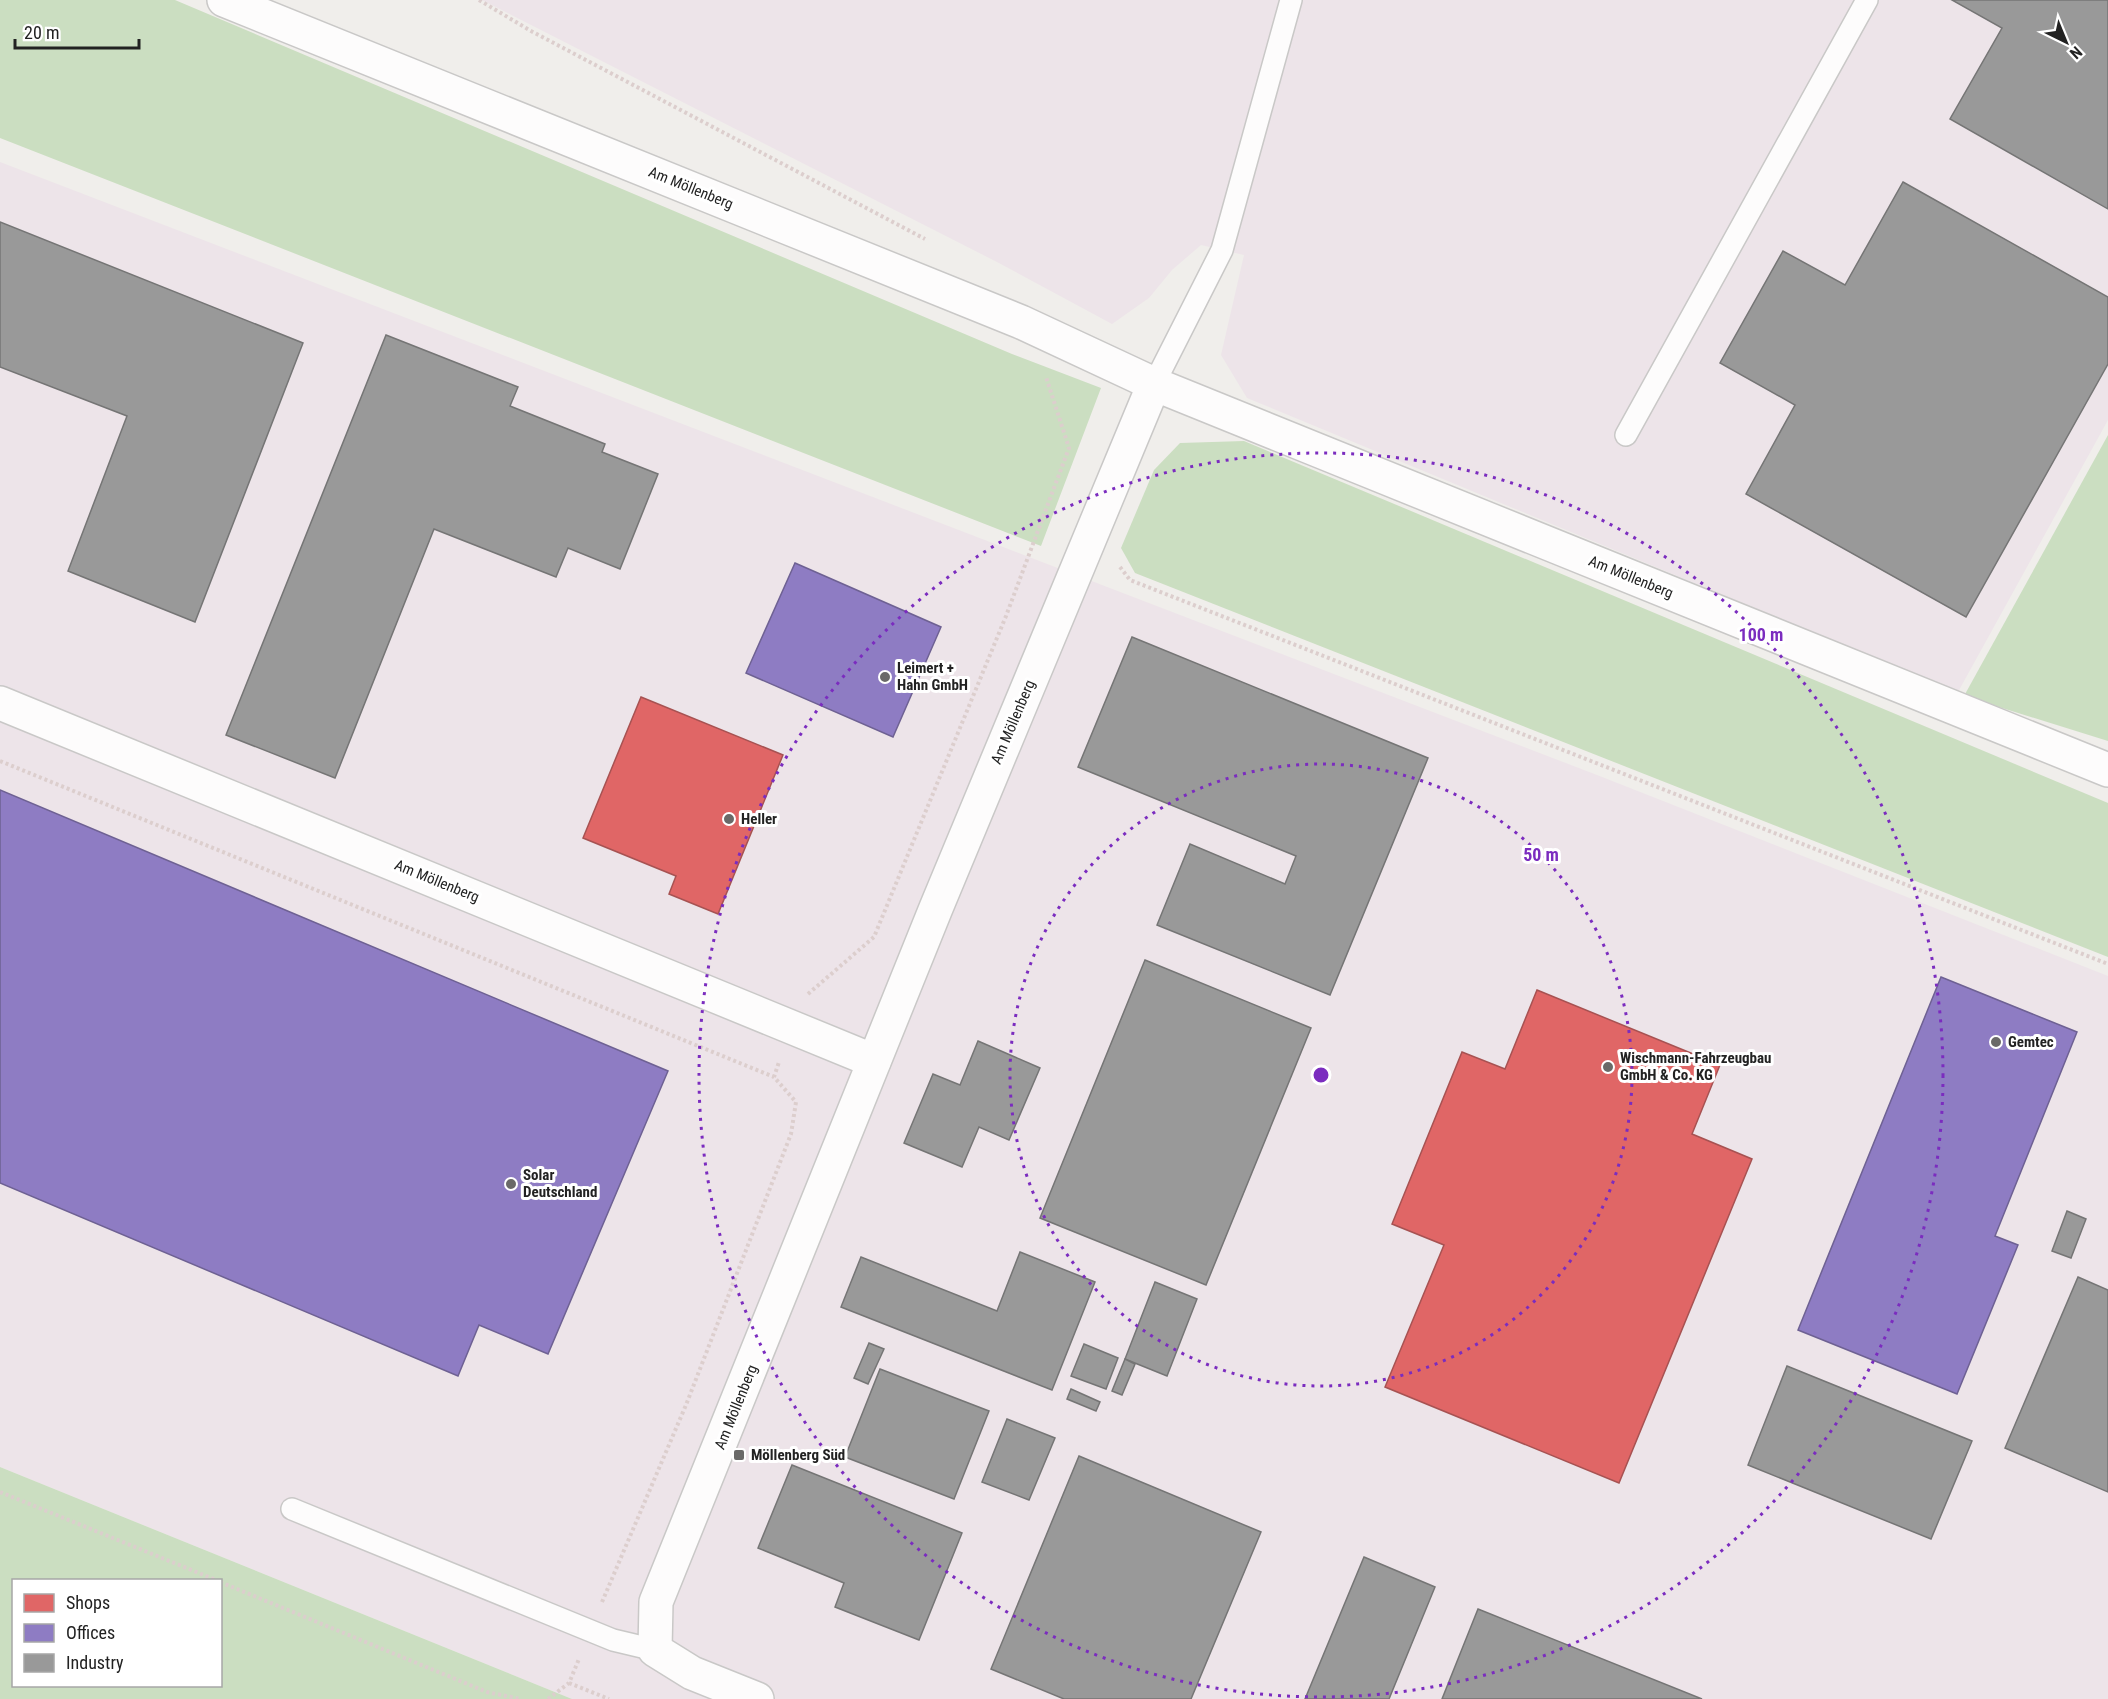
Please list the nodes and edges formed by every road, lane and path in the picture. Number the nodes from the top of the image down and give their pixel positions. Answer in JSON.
{"nodes":[{"id":1,"x":224,"y":0,"type":"edge"},
{"id":2,"x":479,"y":0,"type":"edge"},
{"id":3,"x":1291,"y":0,"type":"edge"},
{"id":4,"x":1867,"y":0,"type":"edge"},
{"id":5,"x":934,"y":243,"type":"dead end"},
{"id":6,"x":1021,"y":322,"type":"junction"},
{"id":7,"x":1154,"y":384,"type":"junction"},
{"id":8,"x":1626,"y":435,"type":"dead end"},
{"id":9,"x":1089,"y":543,"type":"junction"},
{"id":10,"x":0,"y":704,"type":"edge"},
{"id":11,"x":0,"y":761,"type":"edge"},
{"id":12,"x":2108,"y":770,"type":"edge"},
{"id":13,"x":2108,"y":964,"type":"edge"},
{"id":14,"x":792,"y":1027,"type":"junction"},
{"id":15,"x":874,"y":1061,"type":"junction"},
{"id":16,"x":774,"y":1077,"type":"junction"},
{"id":17,"x":0,"y":1492,"type":"edge"},
{"id":18,"x":292,"y":1509,"type":"dead end"},
{"id":19,"x":211,"y":1579,"type":"edge"},
{"id":20,"x":222,"y":1583,"type":"edge"},
{"id":21,"x":590,"y":1631,"type":"junction"},
{"id":22,"x":655,"y":1650,"type":"junction"},
{"id":23,"x":569,"y":1683,"type":"junction"},
{"id":24,"x":520,"y":1699,"type":"edge"},
{"id":25,"x":548,"y":1699,"type":"edge"},
{"id":26,"x":609,"y":1699,"type":"edge"},
{"id":27,"x":757,"y":1699,"type":"edge"}],
"edges":[{"from":1,"to":6,"type":"street","name":"Am Möllenberg"},
{"from":2,"to":5,"type":"path"},
{"from":3,"to":7,"type":"lane"},
{"from":4,"to":8,"type":"lane"},
{"from":6,"to":7,"type":"street","name":"Am Möllenberg"},
{"from":6,"to":14,"type":"path"},
{"from":7,"to":9,"type":"street","name":"Am Möllenberg"},
{"from":7,"to":12,"type":"street","name":"Am Möllenberg"},
{"from":9,"to":13,"type":"path"},
{"from":9,"to":15,"type":"street","name":"Am Möllenberg"},
{"from":10,"to":14,"type":"street","name":"Am Möllenberg"},
{"from":11,"to":16,"type":"path"},
{"from":14,"to":15,"type":"street","name":"Am Möllenberg"},
{"from":14,"to":16,"type":"path"},
{"from":15,"to":22,"type":"street","name":"Am Möllenberg"},
{"from":16,"to":21,"type":"path"},
{"from":17,"to":19,"type":"path"},
{"from":18,"to":21,"type":"lane"},
{"from":20,"to":24,"type":"path"},
{"from":21,"to":22,"type":"lane"},
{"from":21,"to":23,"type":"path"},
{"from":22,"to":27,"type":"street"},
{"from":23,"to":25,"type":"path"},
{"from":23,"to":26,"type":"path"}]}
